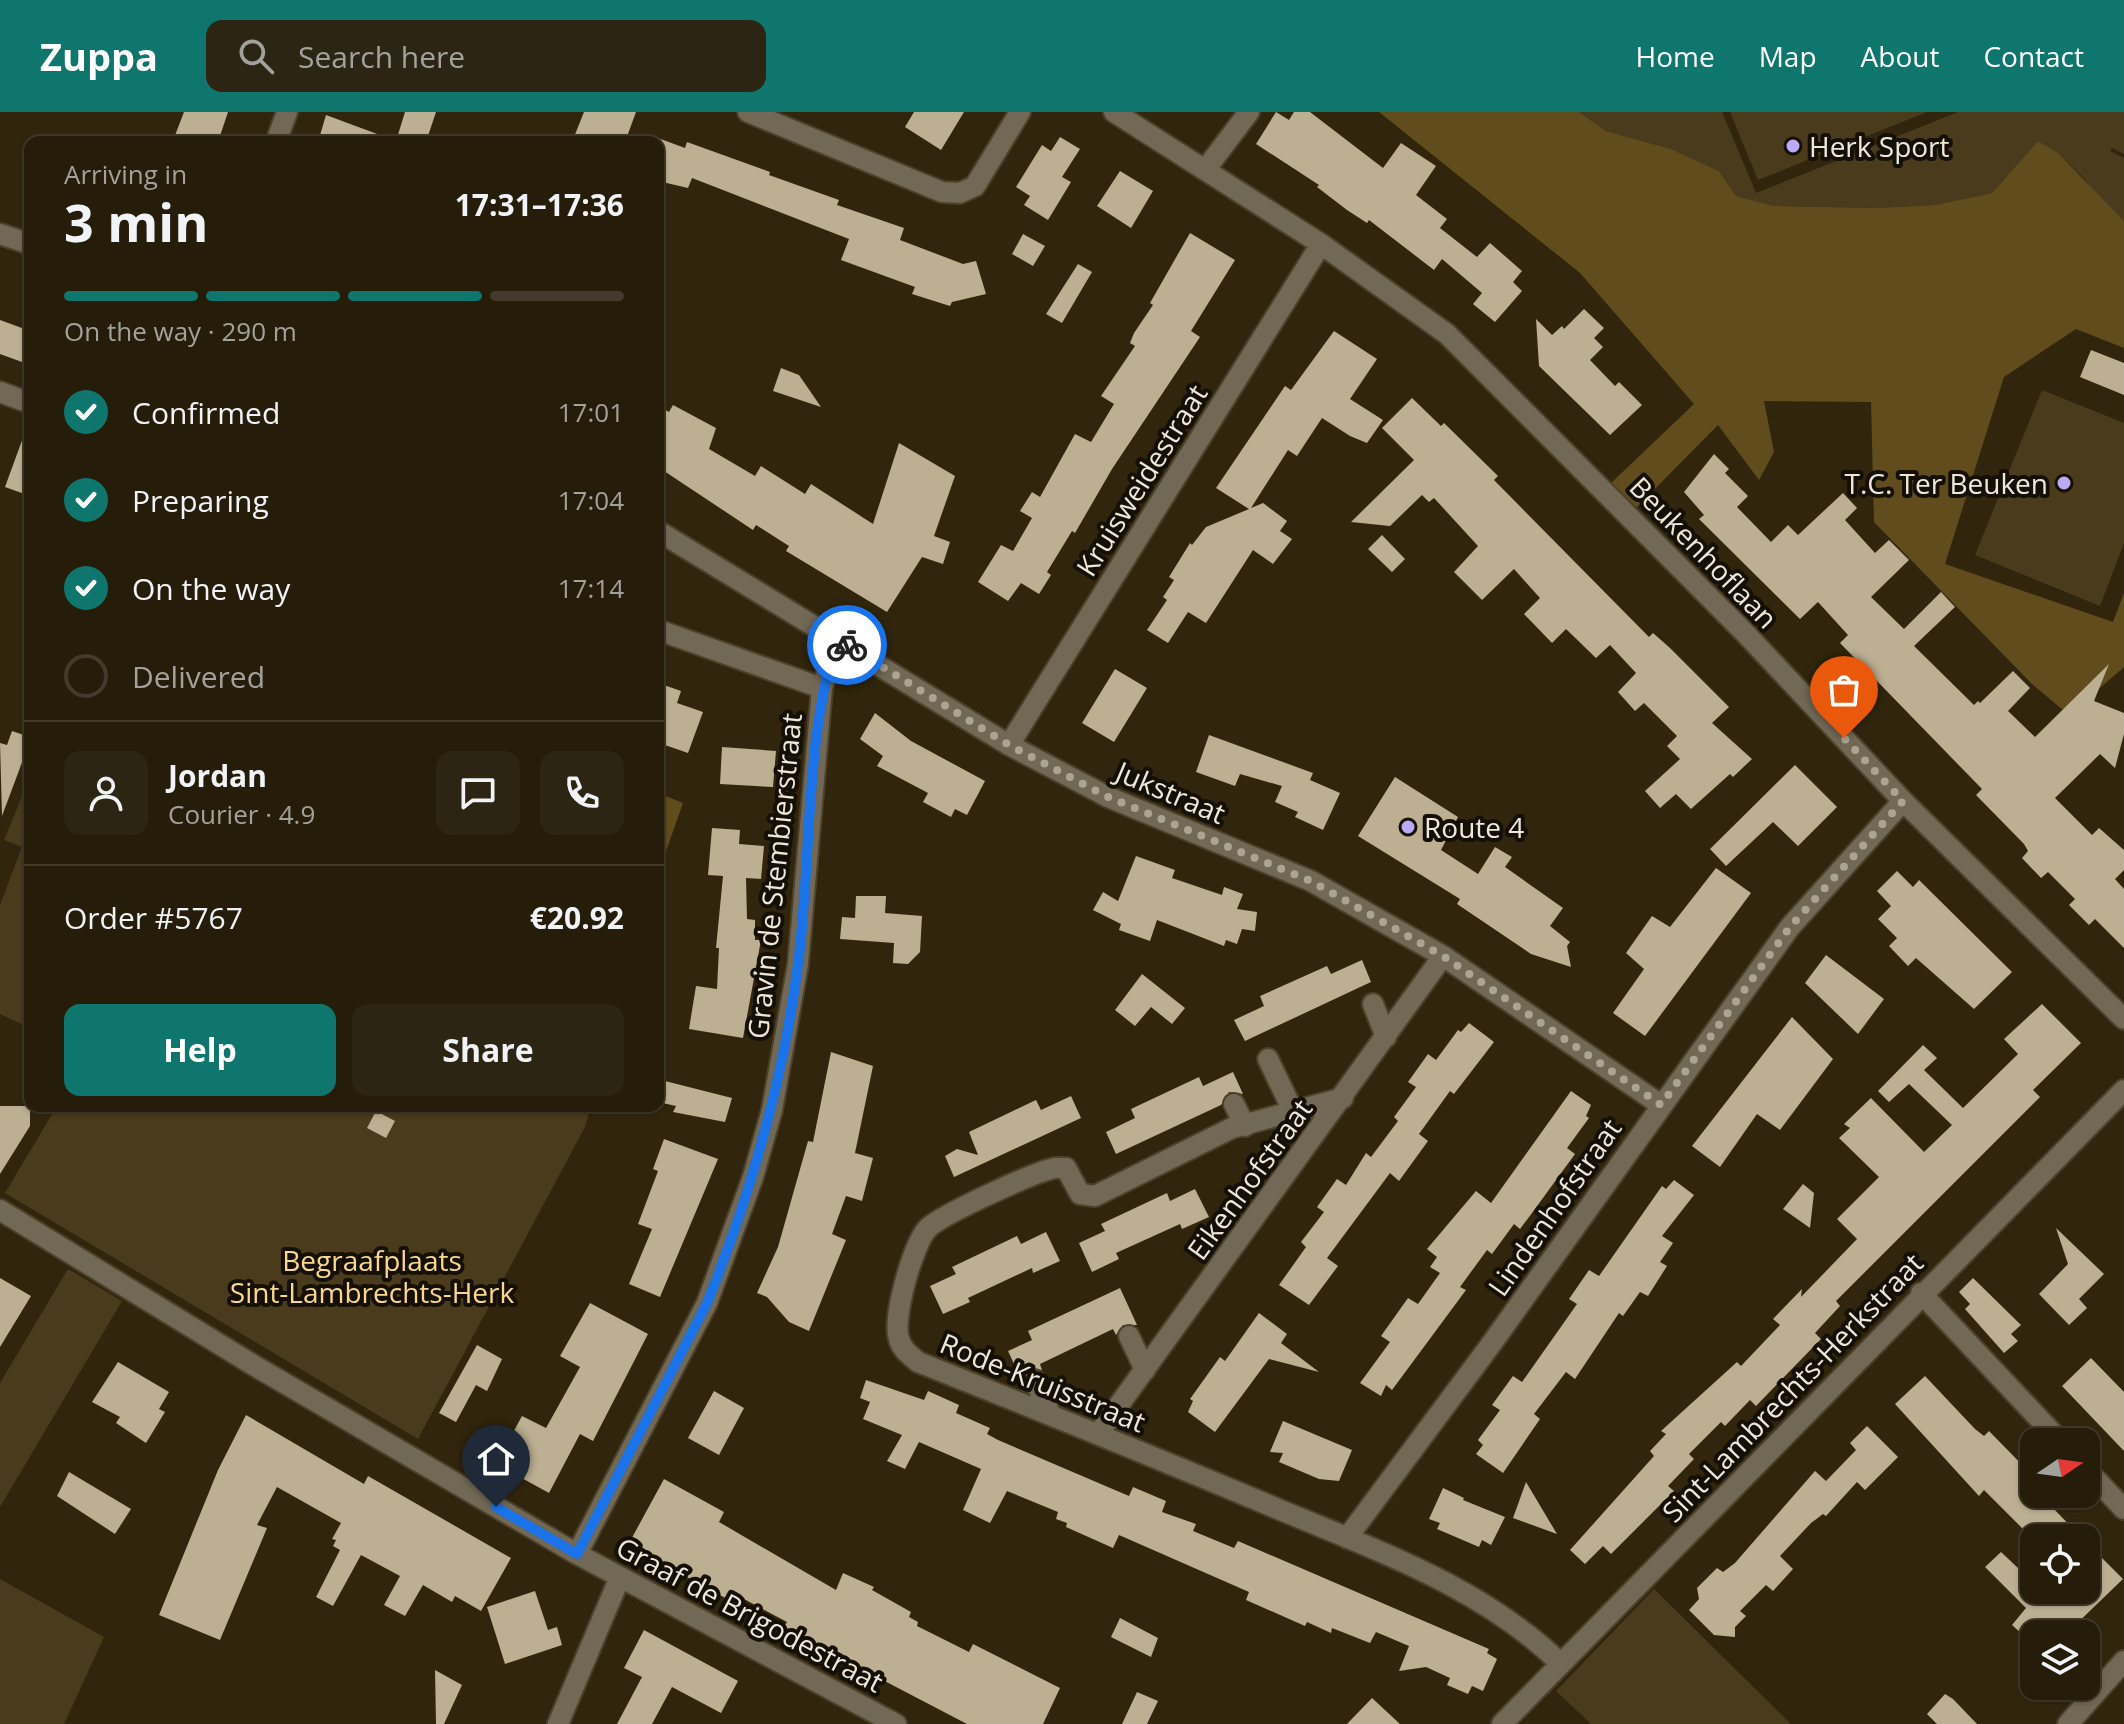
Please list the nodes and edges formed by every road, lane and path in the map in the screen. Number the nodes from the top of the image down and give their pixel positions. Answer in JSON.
{"nodes":[{"id":1,"x":287,"y":112,"type":"edge"},
{"id":2,"x":748,"y":112,"type":"edge"},
{"id":3,"x":1020,"y":112,"type":"edge"},
{"id":4,"x":1114,"y":112,"type":"edge"},
{"id":5,"x":1249,"y":112,"type":"edge"},
{"id":6,"x":278,"y":136,"type":"edge"},
{"id":7,"x":1205,"y":170,"type":"junction"},
{"id":8,"x":0,"y":234,"type":"edge"},
{"id":9,"x":24,"y":242,"type":"edge"},
{"id":10,"x":1321,"y":244,"type":"junction"},
{"id":11,"x":0,"y":392,"type":"edge"},
{"id":12,"x":24,"y":401,"type":"edge"},
{"id":13,"x":664,"y":535,"type":"edge"},
{"id":14,"x":664,"y":632,"type":"edge"},
{"id":15,"x":837,"y":639,"type":"junction"},
{"id":16,"x":822,"y":688,"type":"junction"},
{"id":17,"x":1009,"y":745,"type":"junction"},
{"id":18,"x":1903,"y":801,"type":"junction"},
{"id":19,"x":1443,"y":956,"type":"junction"},
{"id":20,"x":1373,"y":1004,"type":"dead end"},
{"id":21,"x":2124,"y":1019,"type":"edge"},
{"id":22,"x":1386,"y":1037,"type":"junction"},
{"id":23,"x":1268,"y":1059,"type":"dead end"},
{"id":24,"x":2124,"y":1090,"type":"edge"},
{"id":25,"x":1343,"y":1098,"type":"junction"},
{"id":26,"x":1234,"y":1104,"type":"dead end"},
{"id":27,"x":1661,"y":1105,"type":"junction"},
{"id":28,"x":1293,"y":1111,"type":"junction"},
{"id":29,"x":1245,"y":1126,"type":"junction"},
{"id":30,"x":0,"y":1210,"type":"edge"},
{"id":31,"x":1921,"y":1293,"type":"junction"},
{"id":32,"x":1129,"y":1336,"type":"dead end"},
{"id":33,"x":1145,"y":1370,"type":"junction"},
{"id":34,"x":1034,"y":1380,"type":"dead end"},
{"id":35,"x":1051,"y":1415,"type":"junction"},
{"id":36,"x":2048,"y":1428,"type":"edge"},
{"id":37,"x":1098,"y":1434,"type":"junction"},
{"id":38,"x":2100,"y":1484,"type":"edge"},
{"id":39,"x":2124,"y":1509,"type":"edge"},
{"id":40,"x":1347,"y":1538,"type":"junction"},
{"id":41,"x":577,"y":1554,"type":"junction"},
{"id":42,"x":620,"y":1577,"type":"junction"},
{"id":43,"x":2124,"y":1661,"type":"edge"},
{"id":44,"x":1561,"y":1664,"type":"junction"},
{"id":45,"x":558,"y":1724,"type":"edge"},
{"id":46,"x":896,"y":1724,"type":"edge"},
{"id":47,"x":1502,"y":1724,"type":"edge"},
{"id":48,"x":2068,"y":1724,"type":"edge"}],
"edges":[{"from":1,"to":6,"type":"street"},
{"from":2,"to":3,"type":"street"},
{"from":4,"to":7,"type":"street","name":"Beukenhoflaan"},
{"from":5,"to":7,"type":"street"},
{"from":7,"to":10,"type":"street","name":"Beukenhoflaan"},
{"from":8,"to":9,"type":"street"},
{"from":10,"to":17,"type":"street","name":"Kruisweidestraat"},
{"from":10,"to":18,"type":"street","name":"Beukenhoflaan"},
{"from":11,"to":12,"type":"street"},
{"from":13,"to":15,"type":"street","name":"Jukstraat"},
{"from":14,"to":16,"type":"street","name":"Gravin de Stembierstraat"},
{"from":15,"to":16,"type":"street","name":"Gravin de Stembierstraat"},
{"from":15,"to":17,"type":"street","name":"Jukstraat"},
{"from":16,"to":41,"type":"street","name":"Gravin de Stembierstraat"},
{"from":17,"to":19,"type":"street","name":"Jukstraat"},
{"from":18,"to":21,"type":"street","name":"Beukenhoflaan"},
{"from":18,"to":27,"type":"street","name":"Lindenhofstraat"},
{"from":19,"to":22,"type":"street","name":"Eikenhofstraat"},
{"from":19,"to":27,"type":"street","name":"Jukstraat"},
{"from":20,"to":22,"type":"street"},
{"from":22,"to":25,"type":"street","name":"Eikenhofstraat"},
{"from":23,"to":28,"type":"street"},
{"from":24,"to":31,"type":"street","name":"Sint-Lambrechts-Herkstraat"},
{"from":25,"to":28,"type":"street","name":"Rode-Kruisstraat"},
{"from":25,"to":33,"type":"street","name":"Eikenhofstraat"},
{"from":26,"to":29,"type":"street"},
{"from":27,"to":40,"type":"street","name":"Lindenhofstraat"},
{"from":28,"to":29,"type":"street","name":"Rode-Kruisstraat"},
{"from":29,"to":35,"type":"street","name":"Rode-Kruisstraat"},
{"from":30,"to":41,"type":"street","name":"Graaf de Brigodestraat"},
{"from":31,"to":36,"type":"street"},
{"from":31,"to":44,"type":"street","name":"Sint-Lambrechts-Herkstraat"},
{"from":32,"to":33,"type":"street"},
{"from":33,"to":37,"type":"street","name":"Eikenhofstraat"},
{"from":34,"to":35,"type":"street"},
{"from":35,"to":37,"type":"street","name":"Rode-Kruisstraat"},
{"from":37,"to":40,"type":"street","name":"Rode-Kruisstraat"},
{"from":38,"to":39,"type":"street"},
{"from":40,"to":44,"type":"street","name":"Rode-Kruisstraat"},
{"from":41,"to":42,"type":"street","name":"Graaf de Brigodestraat"},
{"from":42,"to":45,"type":"street"},
{"from":42,"to":46,"type":"street","name":"Graaf de Brigodestraat"},
{"from":43,"to":48,"type":"street"},
{"from":44,"to":47,"type":"street","name":"Sint-Lambrechts-Herkstraat"}]}
